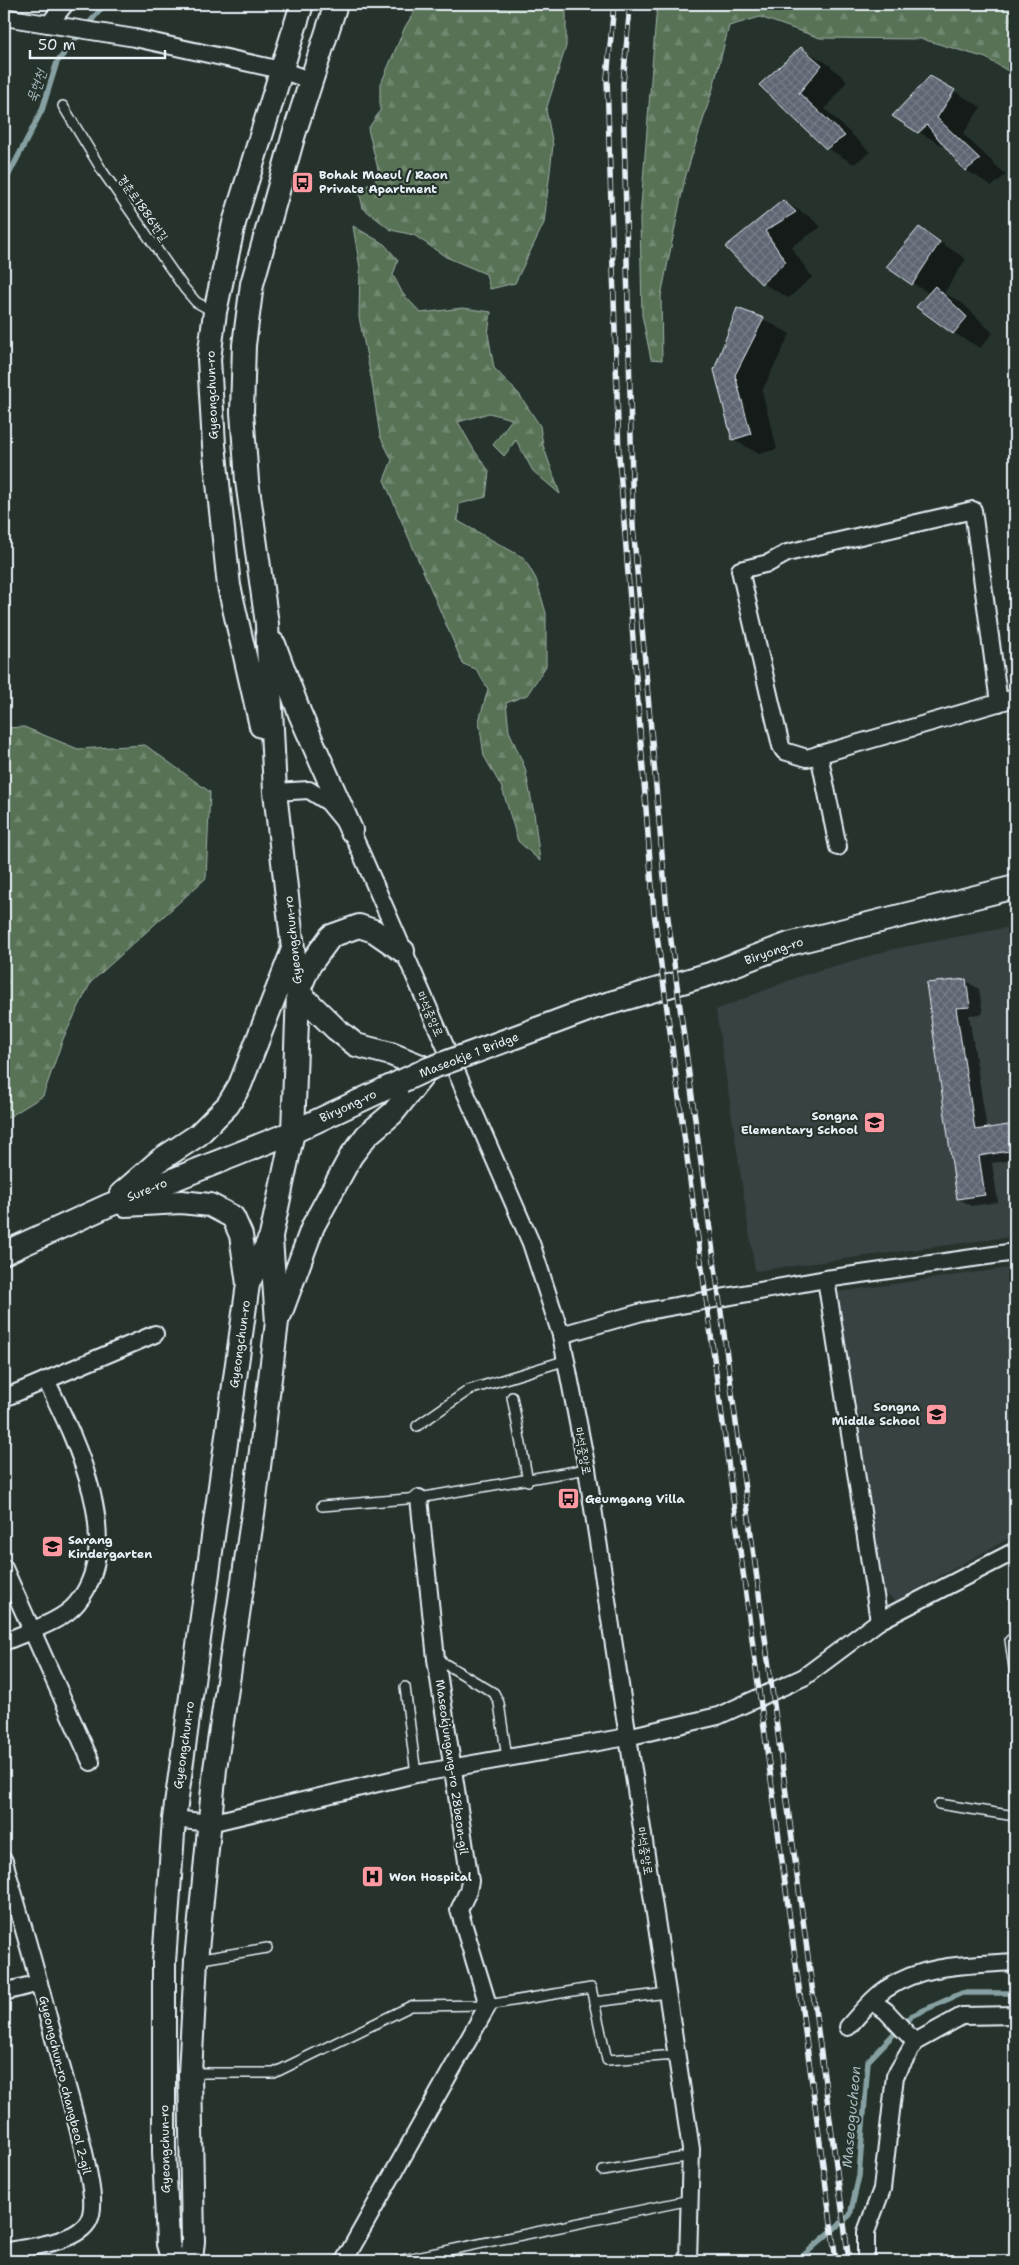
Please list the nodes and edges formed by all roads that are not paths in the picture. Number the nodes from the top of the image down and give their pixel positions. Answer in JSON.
{"nodes":[{"id":1,"x":65,"y":4,"type":"edge"},
{"id":2,"x":302,"y":4,"type":"edge"},
{"id":3,"x":336,"y":4,"type":"edge"},
{"id":4,"x":4,"y":17,"type":"edge"},
{"id":5,"x":56,"y":25,"type":"junction"},
{"id":6,"x":281,"y":70,"type":"junction"},
{"id":7,"x":312,"y":81,"type":"junction"},
{"id":8,"x":64,"y":106,"type":"dead end"},
{"id":9,"x":215,"y":312,"type":"junction"},
{"id":10,"x":267,"y":624,"type":"junction"},
{"id":11,"x":1015,"y":698,"type":"edge"},
{"id":12,"x":999,"y":703,"type":"junction"},
{"id":13,"x":819,"y":754,"type":"junction"},
{"id":14,"x":275,"y":792,"type":"junction"},
{"id":15,"x":351,"y":830,"type":"junction"},
{"id":16,"x":838,"y":847,"type":"dead end"},
{"id":17,"x":1015,"y":887,"type":"edge"},
{"id":18,"x":294,"y":946,"type":"junction"},
{"id":19,"x":403,"y":952,"type":"junction"},
{"id":20,"x":298,"y":992,"type":"junction"},
{"id":21,"x":536,"y":1029,"type":"joint"},
{"id":22,"x":428,"y":1069,"type":"junction"},
{"id":23,"x":402,"y":1081,"type":"joint"},
{"id":24,"x":293,"y":1132,"type":"junction"},
{"id":25,"x":107,"y":1206,"type":"junction"},
{"id":26,"x":271,"y":1236,"type":"junction"},
{"id":27,"x":1015,"y":1252,"type":"edge"},
{"id":28,"x":4,"y":1254,"type":"edge"},
{"id":29,"x":826,"y":1279,"type":"junction"},
{"id":30,"x":248,"y":1284,"type":"junction"},
{"id":31,"x":277,"y":1322,"type":"junction"},
{"id":32,"x":155,"y":1334,"type":"dead end"},
{"id":33,"x":561,"y":1335,"type":"junction"},
{"id":34,"x":567,"y":1360,"type":"junction"},
{"id":35,"x":46,"y":1380,"type":"junction"},
{"id":36,"x":512,"y":1397,"type":"dead end"},
{"id":37,"x":4,"y":1398,"type":"edge"},
{"id":38,"x":417,"y":1426,"type":"dead end"},
{"id":39,"x":587,"y":1469,"type":"junction"},
{"id":40,"x":528,"y":1481,"type":"junction"},
{"id":41,"x":419,"y":1498,"type":"junction"},
{"id":42,"x":322,"y":1506,"type":"dead end"},
{"id":43,"x":1015,"y":1550,"type":"edge"},
{"id":44,"x":4,"y":1568,"type":"edge"},
{"id":45,"x":879,"y":1622,"type":"junction"},
{"id":46,"x":31,"y":1630,"type":"junction"},
{"id":47,"x":1010,"y":1640,"type":"dead end"},
{"id":48,"x":4,"y":1642,"type":"edge"},
{"id":49,"x":436,"y":1659,"type":"junction"},
{"id":50,"x":1015,"y":1675,"type":"edge"},
{"id":51,"x":405,"y":1687,"type":"dead end"},
{"id":52,"x":627,"y":1737,"type":"junction"},
{"id":53,"x":508,"y":1758,"type":"junction"},
{"id":54,"x":91,"y":1762,"type":"dead end"},
{"id":55,"x":452,"y":1768,"type":"junction"},
{"id":56,"x":416,"y":1774,"type":"junction"},
{"id":57,"x":939,"y":1804,"type":"dead end"},
{"id":58,"x":1015,"y":1816,"type":"edge"},
{"id":59,"x":174,"y":1819,"type":"junction"},
{"id":60,"x":210,"y":1824,"type":"junction"},
{"id":61,"x":4,"y":1861,"type":"edge"},
{"id":62,"x":267,"y":1948,"type":"dead end"},
{"id":63,"x":196,"y":1960,"type":"junction"},
{"id":64,"x":1015,"y":1962,"type":"edge"},
{"id":65,"x":39,"y":1983,"type":"junction"},
{"id":66,"x":4,"y":1992,"type":"edge"},
{"id":67,"x":667,"y":1993,"type":"junction"},
{"id":68,"x":594,"y":2002,"type":"junction"},
{"id":69,"x":872,"y":2002,"type":"junction"},
{"id":70,"x":488,"y":2005,"type":"junction"},
{"id":71,"x":1015,"y":2015,"type":"edge"},
{"id":72,"x":848,"y":2027,"type":"dead end"},
{"id":73,"x":912,"y":2038,"type":"junction"},
{"id":74,"x":676,"y":2055,"type":"junction"},
{"id":75,"x":190,"y":2073,"type":"junction"},
{"id":76,"x":691,"y":2156,"type":"junction"},
{"id":77,"x":603,"y":2171,"type":"dead end"},
{"id":78,"x":690,"y":2200,"type":"junction"},
{"id":79,"x":4,"y":2252,"type":"edge"},
{"id":80,"x":346,"y":2260,"type":"edge"},
{"id":81,"x":173,"y":2261,"type":"edge"},
{"id":82,"x":191,"y":2261,"type":"edge"},
{"id":83,"x":396,"y":2261,"type":"edge"},
{"id":84,"x":688,"y":2261,"type":"edge"},
{"id":85,"x":866,"y":2261,"type":"edge"}],
"edges":[{"from":1,"to":5,"type":"street"},
{"from":2,"to":6,"type":"street","name":"Gyeongchun-ro"},
{"from":3,"to":7,"type":"street","name":"Gyeongchun-ro"},
{"from":4,"to":5,"type":"street"},
{"from":5,"to":6,"type":"street"},
{"from":6,"to":7,"type":"street"},
{"from":6,"to":9,"type":"street","name":"Gyeongchun-ro"},
{"from":7,"to":10,"type":"street","name":"Gyeongchun-ro"},
{"from":8,"to":9,"type":"lane","name":"경춘로1886번길"},
{"from":9,"to":14,"type":"street","name":"Gyeongchun-ro"},
{"from":10,"to":14,"type":"street","name":"Gyeongchun-ro"},
{"from":10,"to":15,"type":"street"},
{"from":11,"to":12,"type":"street"},
{"from":12,"to":13,"type":"street"},
{"from":12,"to":13,"type":"street"},
{"from":13,"to":16,"type":"street"},
{"from":14,"to":15,"type":"street","name":"마석중앙로"},
{"from":14,"to":18,"type":"street","name":"Gyeongchun-ro"},
{"from":15,"to":19,"type":"street","name":"마석중앙로"},
{"from":17,"to":21,"type":"street","name":"Biryong-ro"},
{"from":18,"to":20,"type":"street","name":"Gyeongchun-ro"},
{"from":18,"to":25,"type":"street"},
{"from":19,"to":20,"type":"street"},
{"from":19,"to":33,"type":"street","name":"마석중앙로"},
{"from":20,"to":22,"type":"street"},
{"from":20,"to":24,"type":"street","name":"Gyeongchun-ro"},
{"from":21,"to":22,"type":"street","name":"Maseokje 1 Bridge","bridge":true},
{"from":22,"to":23,"type":"street","name":"Maseokje 1 Bridge","bridge":true},
{"from":22,"to":31,"type":"street"},
{"from":23,"to":24,"type":"street","name":"Biryong-ro"},
{"from":24,"to":25,"type":"street","name":"Sure-ro"},
{"from":24,"to":26,"type":"street","name":"Gyeongchun-ro"},
{"from":25,"to":28,"type":"street","name":"Sure-ro"},
{"from":25,"to":30,"type":"street"},
{"from":26,"to":30,"type":"street","name":"Gyeongchun-ro"},
{"from":26,"to":31,"type":"street","name":"Gyeongchun-ro"},
{"from":27,"to":29,"type":"street"},
{"from":29,"to":33,"type":"street"},
{"from":29,"to":45,"type":"street"},
{"from":30,"to":59,"type":"street","name":"Gyeongchun-ro"},
{"from":31,"to":60,"type":"street","name":"Gyeongchun-ro"},
{"from":32,"to":35,"type":"street"},
{"from":33,"to":34,"type":"street","name":"마석중앙로"},
{"from":34,"to":38,"type":"lane"},
{"from":34,"to":39,"type":"street","name":"마석중앙로"},
{"from":35,"to":37,"type":"street"},
{"from":35,"to":46,"type":"street"},
{"from":36,"to":40,"type":"lane"},
{"from":39,"to":40,"type":"lane"},
{"from":39,"to":52,"type":"street","name":"마석중앙로"},
{"from":40,"to":41,"type":"lane"},
{"from":41,"to":42,"type":"lane"},
{"from":41,"to":49,"type":"street","name":"Maseokjungang-ro 28beon-gil"},
{"from":43,"to":45,"type":"street"},
{"from":44,"to":46,"type":"street"},
{"from":45,"to":52,"type":"street"},
{"from":46,"to":48,"type":"street"},
{"from":46,"to":54,"type":"street"},
{"from":47,"to":50,"type":"lane"},
{"from":49,"to":53,"type":"lane"},
{"from":49,"to":55,"type":"street","name":"Maseokjungang-ro 28beon-gil"},
{"from":51,"to":56,"type":"lane"},
{"from":52,"to":53,"type":"street"},
{"from":52,"to":67,"type":"street","name":"마석중앙로"},
{"from":53,"to":55,"type":"street"},
{"from":55,"to":56,"type":"street"},
{"from":55,"to":70,"type":"street","name":"Maseokjungang-ro 28beon-gil"},
{"from":56,"to":60,"type":"street"},
{"from":57,"to":58,"type":"lane"},
{"from":59,"to":60,"type":"street"},
{"from":59,"to":81,"type":"street","name":"Gyeongchun-ro"},
{"from":60,"to":63,"type":"street","name":"Gyeongchun-ro"},
{"from":61,"to":65,"type":"street","name":"Gyeongchun-ro changbeol 2-gil"},
{"from":62,"to":63,"type":"lane"},
{"from":63,"to":75,"type":"street","name":"Gyeongchun-ro"},
{"from":64,"to":69,"type":"street"},
{"from":65,"to":66,"type":"street"},
{"from":65,"to":79,"type":"street","name":"Gyeongchun-ro changbeol 2-gil"},
{"from":67,"to":68,"type":"lane"},
{"from":67,"to":74,"type":"street","name":"마석중앙로"},
{"from":68,"to":70,"type":"lane"},
{"from":68,"to":74,"type":"lane"},
{"from":69,"to":72,"type":"street"},
{"from":69,"to":73,"type":"street"},
{"from":70,"to":75,"type":"lane"},
{"from":70,"to":80,"type":"street"},
{"from":71,"to":73,"type":"street"},
{"from":73,"to":85,"type":"street"},
{"from":74,"to":76,"type":"street","name":"마석중앙로"},
{"from":75,"to":82,"type":"street","name":"Gyeongchun-ro"},
{"from":76,"to":77,"type":"lane"},
{"from":76,"to":78,"type":"street","name":"마석중앙로"},
{"from":78,"to":83,"type":"lane"},
{"from":78,"to":84,"type":"street","name":"마석중앙로"}]}
